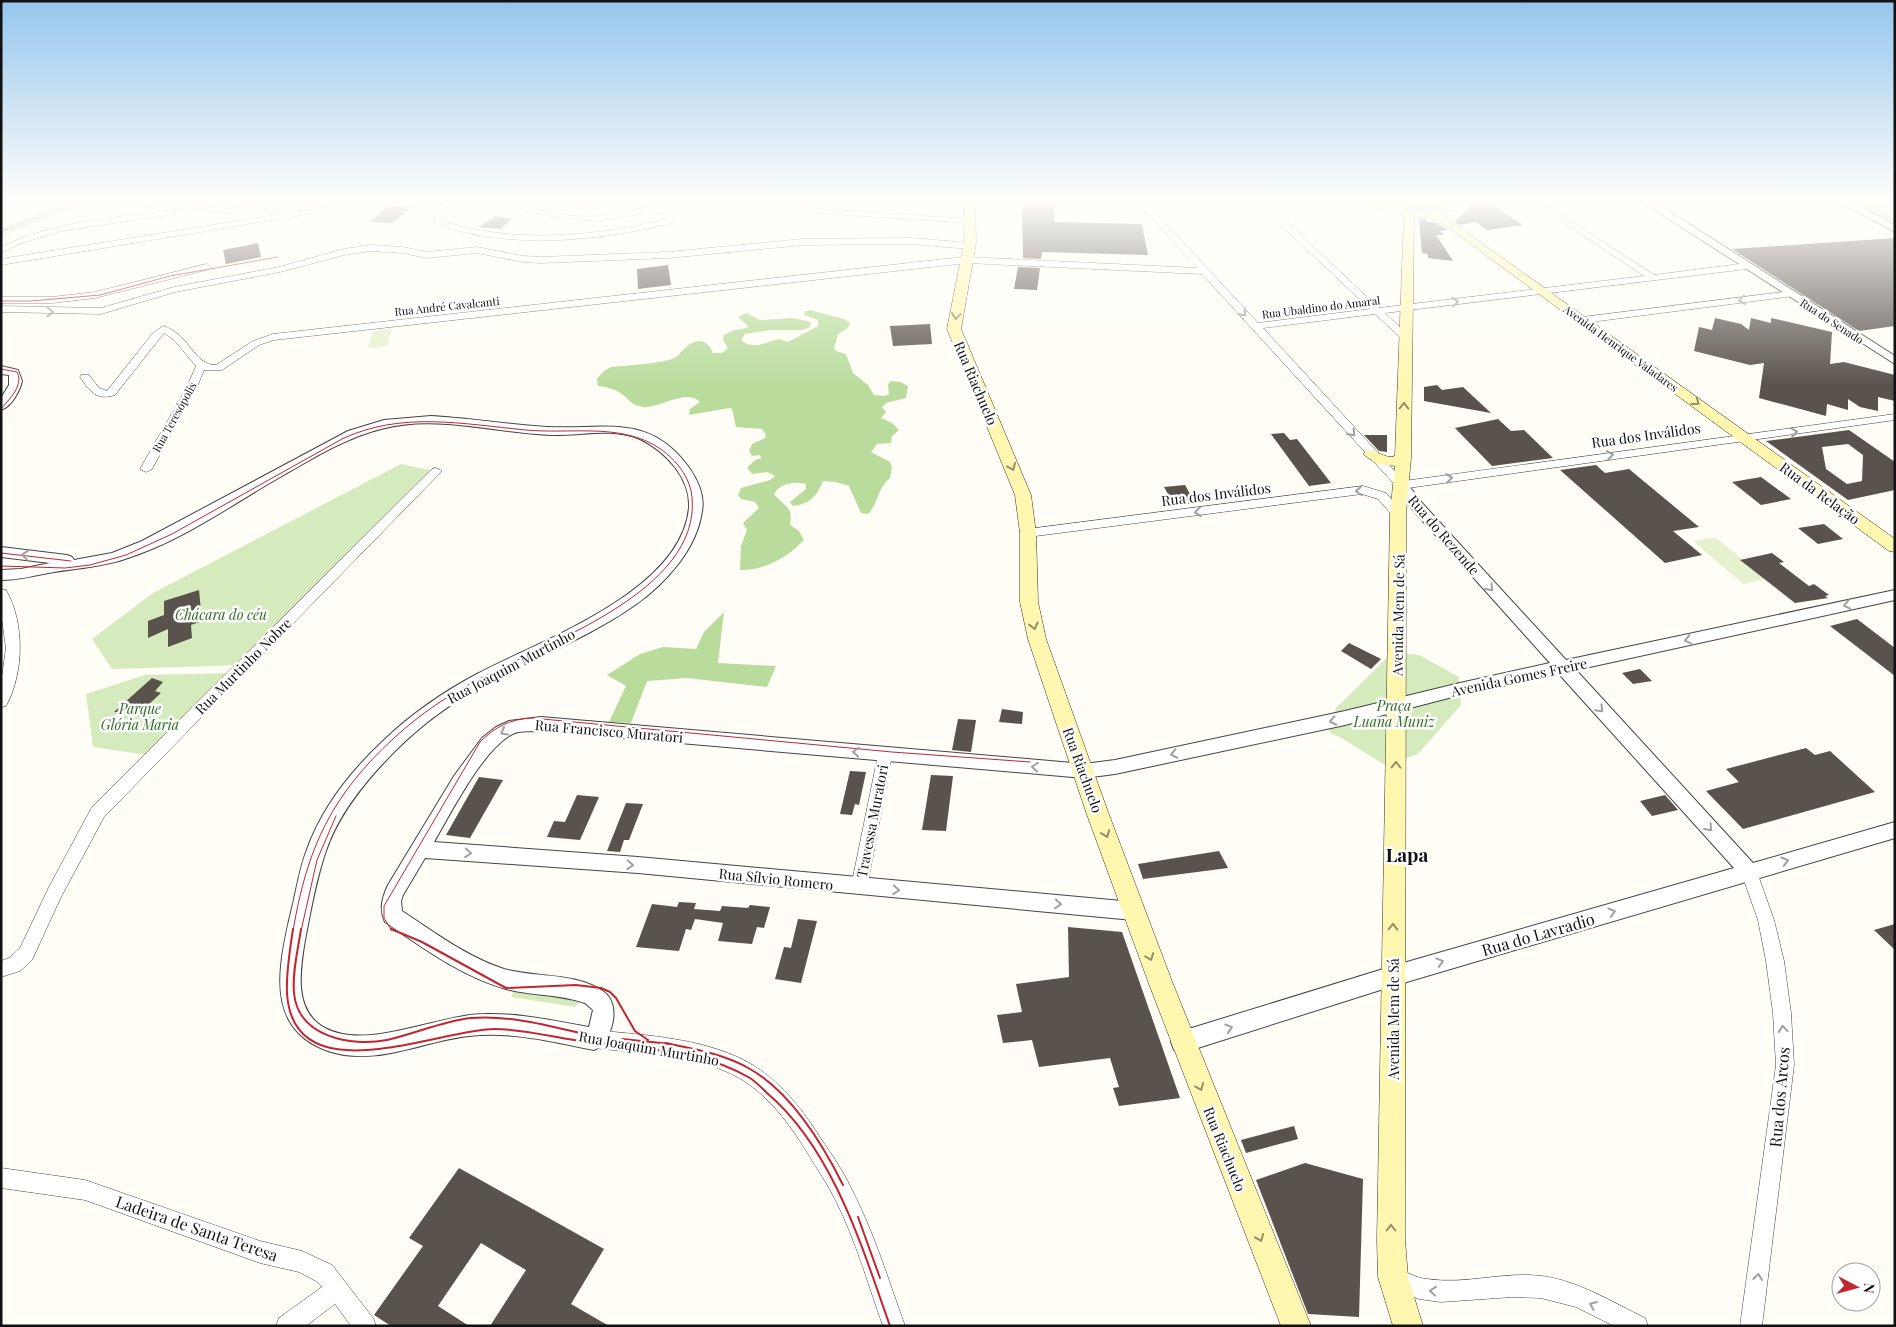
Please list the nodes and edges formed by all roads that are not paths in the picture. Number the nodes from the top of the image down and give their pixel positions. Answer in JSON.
{"nodes":[{"id":1,"x":310,"y":261,"type":"edge"},
{"id":2,"x":902,"y":261,"type":"edge"},
{"id":3,"x":966,"y":261,"type":"edge"},
{"id":4,"x":1072,"y":261,"type":"edge"},
{"id":5,"x":1196,"y":261,"type":"edge"},
{"id":6,"x":1324,"y":261,"type":"edge"},
{"id":7,"x":1407,"y":261,"type":"edge"},
{"id":8,"x":1502,"y":261,"type":"edge"},
{"id":9,"x":1627,"y":261,"type":"edge"},
{"id":10,"x":1739,"y":261,"type":"edge"},
{"id":11,"x":207,"y":266,"type":"dead end"},
{"id":12,"x":1747,"y":266,"type":"junction"},
{"id":13,"x":1205,"y":271,"type":"junction"},
{"id":14,"x":1653,"y":278,"type":"junction"},
{"id":15,"x":1543,"y":291,"type":"junction"},
{"id":16,"x":1791,"y":294,"type":"junction"},
{"id":17,"x":1,"y":300,"type":"edge"},
{"id":18,"x":1407,"y":308,"type":"junction"},
{"id":19,"x":1,"y":309,"type":"edge"},
{"id":20,"x":1378,"y":311,"type":"junction"},
{"id":21,"x":1582,"y":320,"type":"junction"},
{"id":22,"x":1256,"y":326,"type":"junction"},
{"id":23,"x":1405,"y":337,"type":"junction"},
{"id":24,"x":1895,"y":361,"type":"edge"},
{"id":25,"x":201,"y":365,"type":"junction"},
{"id":26,"x":1,"y":370,"type":"edge"},
{"id":27,"x":85,"y":376,"type":"dead end"},
{"id":28,"x":1,"y":406,"type":"edge"},
{"id":29,"x":1895,"y":417,"type":"edge"},
{"id":30,"x":1745,"y":438,"type":"junction"},
{"id":31,"x":1371,"y":454,"type":"junction"},
{"id":32,"x":1403,"y":458,"type":"junction"},
{"id":33,"x":146,"y":469,"type":"dead end"},
{"id":34,"x":436,"y":471,"type":"dead end"},
{"id":35,"x":1401,"y":485,"type":"junction"},
{"id":36,"x":1398,"y":514,"type":"junction"},
{"id":37,"x":1028,"y":533,"type":"junction"},
{"id":38,"x":1895,"y":547,"type":"edge"},
{"id":39,"x":1,"y":552,"type":"edge"},
{"id":40,"x":84,"y":563,"type":"junction"},
{"id":41,"x":1,"y":575,"type":"edge"},
{"id":42,"x":1,"y":593,"type":"edge"},
{"id":43,"x":1895,"y":595,"type":"edge"},
{"id":44,"x":1562,"y":668,"type":"junction"},
{"id":45,"x":1,"y":702,"type":"edge"},
{"id":46,"x":1397,"y":705,"type":"junction"},
{"id":47,"x":885,"y":755,"type":"junction"},
{"id":48,"x":1084,"y":771,"type":"junction"},
{"id":49,"x":1895,"y":830,"type":"edge"},
{"id":50,"x":419,"y":849,"type":"junction"},
{"id":51,"x":1749,"y":872,"type":"junction"},
{"id":52,"x":859,"y":886,"type":"junction"},
{"id":53,"x":1133,"y":911,"type":"junction"},
{"id":54,"x":1,"y":969,"type":"edge"},
{"id":55,"x":1393,"y":976,"type":"junction"},
{"id":56,"x":594,"y":1039,"type":"junction"},
{"id":57,"x":1182,"y":1042,"type":"junction"},
{"id":58,"x":1,"y":1178,"type":"edge"},
{"id":59,"x":1393,"y":1276,"type":"junction"},
{"id":60,"x":337,"y":1289,"type":"junction"},
{"id":61,"x":287,"y":1326,"type":"edge"},
{"id":62,"x":365,"y":1326,"type":"edge"},
{"id":63,"x":894,"y":1326,"type":"edge"},
{"id":64,"x":1296,"y":1326,"type":"edge"},
{"id":65,"x":1408,"y":1326,"type":"edge"},
{"id":66,"x":1636,"y":1326,"type":"edge"},
{"id":67,"x":1751,"y":1326,"type":"edge"}],
"edges":[{"from":19,"to":1,"type":"street","one_way":true},
{"from":2,"to":25,"type":"street","name":"Rua André Cavalcanti"},
{"from":3,"to":37,"type":"main road","name":"Rua Riachuelo","one_way":true},
{"from":4,"to":13,"type":"street","name":"Rua André Cavalcanti"},
{"from":5,"to":13,"type":"street","name":"Rua do Rezende"},
{"from":6,"to":20,"type":"street"},
{"from":7,"to":18,"type":"main road","name":"Avenida Mem de Sá"},
{"from":8,"to":15,"type":"main road","name":"Avenida Henrique Valadares"},
{"from":9,"to":14,"type":"street"},
{"from":10,"to":12,"type":"street","name":"Rua do Senado"},
{"from":11,"to":17,"type":"street"},
{"from":12,"to":14,"type":"street","name":"Rua Ubaldino do Amaral"},
{"from":12,"to":16,"type":"street","name":"Rua do Senado"},
{"from":13,"to":22,"type":"street","name":"Rua do Rezende","one_way":true},
{"from":14,"to":15,"type":"street","name":"Rua Ubaldino do Amaral"},
{"from":18,"to":15,"type":"street","name":"Rua Ubaldino do Amaral","one_way":true},
{"from":15,"to":21,"type":"main road","name":"Avenida Henrique Valadares"},
{"from":16,"to":21,"type":"street","one_way":true},
{"from":16,"to":24,"type":"street","name":"Rua do Senado"},
{"from":18,"to":20,"type":"street","name":"Rua Ubaldino do Amaral"},
{"from":18,"to":23,"type":"main road","name":"Avenida Mem de Sá"},
{"from":20,"to":22,"type":"street","name":"Rua Ubaldino do Amaral"},
{"from":20,"to":23,"type":"street"},
{"from":21,"to":30,"type":"main road","name":"Avenida Henrique Valadares","one_way":true},
{"from":22,"to":31,"type":"street","name":"Rua do Rezende","one_way":true},
{"from":32,"to":23,"type":"main road","name":"Avenida Mem de Sá","one_way":true},
{"from":25,"to":27,"type":"street"},
{"from":25,"to":33,"type":"street","name":"Rua Teresópolis"},
{"from":26,"to":28,"type":"street"},
{"from":30,"to":29,"type":"street","name":"Rua dos Inválidos","one_way":true},
{"from":35,"to":30,"type":"street","name":"Rua dos Inválidos","one_way":true},
{"from":30,"to":38,"type":"main road","name":"Rua da Relação"},
{"from":31,"to":32,"type":"main road"},
{"from":31,"to":35,"type":"street","name":"Rua do Rezende"},
{"from":32,"to":35,"type":"main road","name":"Avenida Mem de Sá"},
{"from":34,"to":54,"type":"street","name":"Rua Murtinho Nobre"},
{"from":35,"to":36,"type":"main road","name":"Avenida Mem de Sá"},
{"from":35,"to":44,"type":"street","name":"Rua do Rezende","one_way":true},
{"from":36,"to":37,"type":"street","name":"Rua dos Inválidos","one_way":true},
{"from":36,"to":46,"type":"main road","name":"Avenida Mem de Sá"},
{"from":37,"to":48,"type":"main road","name":"Rua Riachuelo","one_way":true},
{"from":40,"to":39,"type":"street","name":"Rua Joaquim Murtinho","one_way":true},
{"from":40,"to":41,"type":"street","name":"Rua Joaquim Murtinho"},
{"from":40,"to":56,"type":"street","name":"Rua Joaquim Murtinho"},
{"from":42,"to":45,"type":"street"},
{"from":43,"to":44,"type":"street","name":"Avenida Gomes Freire","one_way":true},
{"from":44,"to":46,"type":"street","name":"Avenida Gomes Freire"},
{"from":44,"to":51,"type":"street","name":"Rua do Rezende","one_way":true},
{"from":46,"to":48,"type":"street","name":"Avenida Gomes Freire","one_way":true},
{"from":55,"to":46,"type":"main road","name":"Avenida Mem de Sá","one_way":true},
{"from":48,"to":47,"type":"street","name":"Rua Francisco Muratori","one_way":true},
{"from":47,"to":50,"type":"street","name":"Rua Francisco Muratori","one_way":true},
{"from":47,"to":52,"type":"street","name":"Travessa Muratori"},
{"from":48,"to":53,"type":"main road","name":"Rua Riachuelo","one_way":true},
{"from":51,"to":49,"type":"street","name":"Rua do Lavradio","one_way":true},
{"from":50,"to":52,"type":"street","name":"Rua Sílvio Romero","one_way":true},
{"from":50,"to":56,"type":"street","name":"Rua Francisco Muratori"},
{"from":55,"to":51,"type":"street","name":"Rua do Lavradio","one_way":true},
{"from":67,"to":51,"type":"street","name":"Rua dos Arcos","one_way":true},
{"from":52,"to":53,"type":"street","name":"Rua Sílvio Romero","one_way":true},
{"from":53,"to":57,"type":"main road","name":"Rua Riachuelo","one_way":true},
{"from":57,"to":55,"type":"street","name":"Rua do Lavradio","one_way":true},
{"from":59,"to":55,"type":"main road","name":"Avenida Mem de Sá","one_way":true},
{"from":56,"to":63,"type":"street","name":"Rua Joaquim Murtinho"},
{"from":57,"to":64,"type":"main road","name":"Rua Riachuelo","one_way":true},
{"from":58,"to":60,"type":"street","name":"Ladeira de Santa Teresa"},
{"from":59,"to":65,"type":"main road","name":"Avenida Mem de Sá"},
{"from":66,"to":59,"type":"street","one_way":true},
{"from":60,"to":61,"type":"street"},
{"from":60,"to":62,"type":"street","name":"Ladeira de Santa Teresa"}]}
